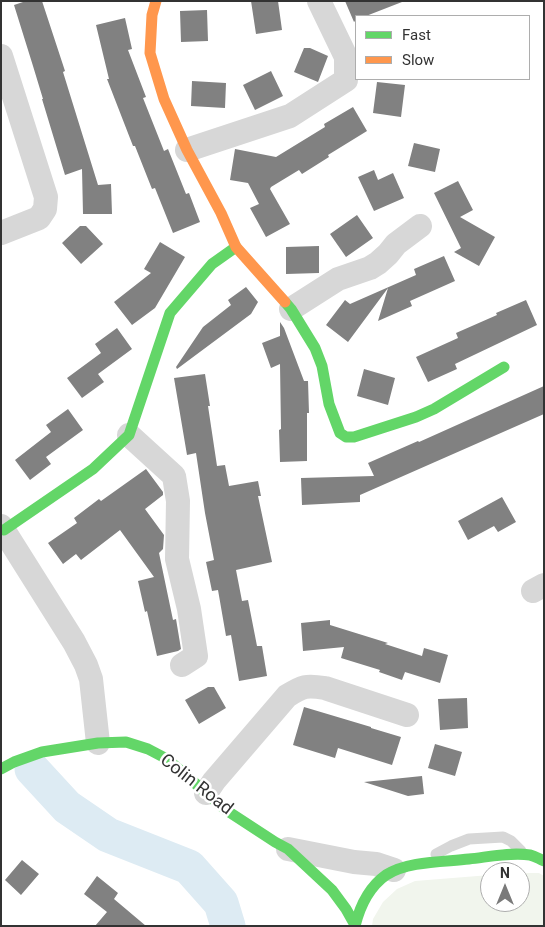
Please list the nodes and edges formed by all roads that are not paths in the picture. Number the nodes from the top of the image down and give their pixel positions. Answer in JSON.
{"nodes":[{"id":1,"x":156,"y":1,"type":"edge"},
{"id":2,"x":319,"y":1,"type":"edge"},
{"id":3,"x":1,"y":56,"type":"edge"},
{"id":4,"x":187,"y":150,"type":"junction"},
{"id":5,"x":420,"y":226,"type":"dead end"},
{"id":6,"x":1,"y":232,"type":"edge"},
{"id":7,"x":236,"y":246,"type":"junction"},
{"id":8,"x":291,"y":309,"type":"junction"},
{"id":9,"x":504,"y":367,"type":"dead end"},
{"id":10,"x":129,"y":435,"type":"junction"},
{"id":11,"x":3,"y":528,"type":"edge"},
{"id":12,"x":182,"y":665,"type":"dead end"},
{"id":13,"x":408,"y":715,"type":"dead end"},
{"id":14,"x":98,"y":743,"type":"junction"},
{"id":15,"x":1,"y":769,"type":"edge"},
{"id":16,"x":206,"y":793,"type":"junction"},
{"id":17,"x":288,"y":849,"type":"junction"},
{"id":18,"x":536,"y":856,"type":"edge"},
{"id":19,"x":404,"y":868,"type":"junction"},
{"id":20,"x":355,"y":925,"type":"edge"}],
"edges":[{"from":1,"to":4,"type":"street"},
{"from":2,"to":4,"type":"street"},
{"from":3,"to":6,"type":"street"},
{"from":4,"to":7,"type":"street"},
{"from":5,"to":8,"type":"street"},
{"from":7,"to":8,"type":"street"},
{"from":7,"to":10,"type":"street"},
{"from":8,"to":9,"type":"street"},
{"from":10,"to":11,"type":"street"},
{"from":10,"to":12,"type":"street"},
{"from":11,"to":14,"type":"street"},
{"from":13,"to":16,"type":"street"},
{"from":14,"to":15,"type":"street","name":"Colin Road"},
{"from":14,"to":16,"type":"street","name":"Colin Road"},
{"from":16,"to":17,"type":"street","name":"Colin Road"},
{"from":17,"to":19,"type":"street","name":"Colin Road"},
{"from":17,"to":20,"type":"street","name":"Colin Road"},
{"from":18,"to":19,"type":"street"},
{"from":18,"to":19,"type":"lane"},
{"from":19,"to":20,"type":"street"}]}
